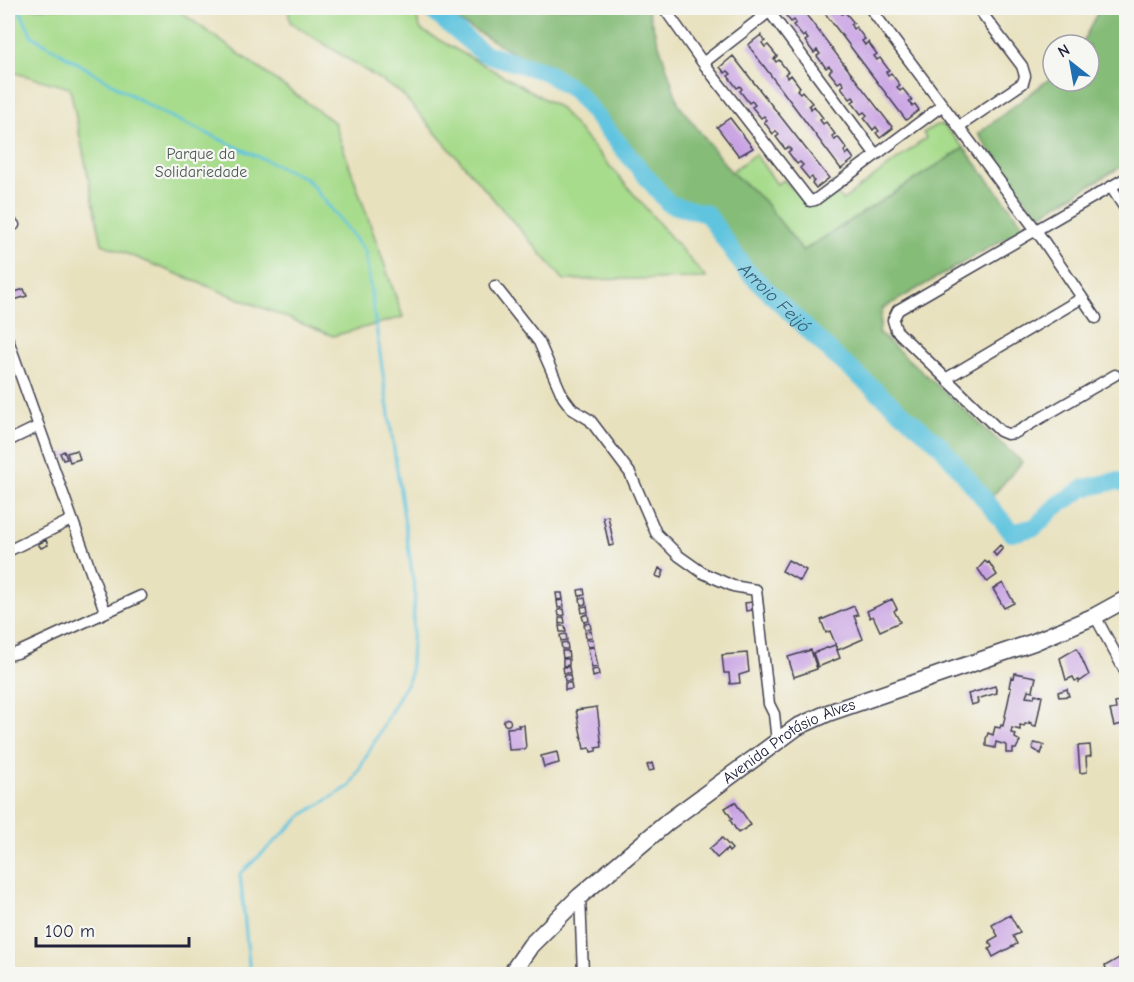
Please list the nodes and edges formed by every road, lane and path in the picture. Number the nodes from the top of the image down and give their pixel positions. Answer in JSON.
{"nodes":[{"id":1,"x":664,"y":8,"type":"edge"},
{"id":2,"x":870,"y":8,"type":"edge"},
{"id":3,"x":978,"y":8,"type":"edge"},
{"id":4,"x":772,"y":9,"type":"edge"},
{"id":5,"x":704,"y":63,"type":"junction"},
{"id":6,"x":943,"y":105,"type":"junction"},
{"id":7,"x":958,"y":126,"type":"junction"},
{"id":8,"x":876,"y":155,"type":"junction"},
{"id":9,"x":1126,"y":178,"type":"edge"},
{"id":10,"x":1111,"y":187,"type":"junction"},
{"id":11,"x":1126,"y":210,"type":"edge"},
{"id":12,"x":1036,"y":230,"type":"junction"},
{"id":13,"x":495,"y":286,"type":"dead end"},
{"id":14,"x":1082,"y":298,"type":"junction"},
{"id":15,"x":1096,"y":318,"type":"dead end"},
{"id":16,"x":8,"y":340,"type":"edge"},
{"id":17,"x":1115,"y":375,"type":"dead end"},
{"id":18,"x":947,"y":378,"type":"junction"},
{"id":19,"x":39,"y":426,"type":"junction"},
{"id":20,"x":8,"y":441,"type":"edge"},
{"id":21,"x":71,"y":520,"type":"junction"},
{"id":22,"x":8,"y":550,"type":"edge"},
{"id":23,"x":141,"y":596,"type":"dead end"},
{"id":24,"x":1126,"y":599,"type":"edge"},
{"id":25,"x":105,"y":611,"type":"junction"},
{"id":26,"x":1095,"y":616,"type":"junction"},
{"id":27,"x":8,"y":655,"type":"edge"},
{"id":28,"x":1126,"y":674,"type":"edge"},
{"id":29,"x":774,"y":714,"type":"junction"},
{"id":30,"x":797,"y":727,"type":"junction"},
{"id":31,"x":777,"y":742,"type":"junction"},
{"id":32,"x":580,"y":896,"type":"junction"},
{"id":33,"x":511,"y":975,"type":"edge"},
{"id":34,"x":583,"y":975,"type":"edge"}],
"edges":[{"from":1,"to":5,"type":"street"},
{"from":2,"to":6,"type":"street"},
{"from":3,"to":7,"type":"street"},
{"from":4,"to":5,"type":"street"},
{"from":4,"to":8,"type":"street"},
{"from":5,"to":8,"type":"street"},
{"from":6,"to":7,"type":"street"},
{"from":6,"to":8,"type":"street"},
{"from":7,"to":12,"type":"street"},
{"from":9,"to":10,"type":"street"},
{"from":10,"to":11,"type":"street"},
{"from":10,"to":12,"type":"street"},
{"from":12,"to":14,"type":"street"},
{"from":12,"to":18,"type":"street"},
{"from":13,"to":29,"type":"street"},
{"from":14,"to":15,"type":"street"},
{"from":14,"to":18,"type":"street"},
{"from":16,"to":19,"type":"street"},
{"from":17,"to":18,"type":"street"},
{"from":19,"to":20,"type":"street"},
{"from":19,"to":21,"type":"street"},
{"from":21,"to":22,"type":"street"},
{"from":21,"to":25,"type":"street"},
{"from":23,"to":25,"type":"street"},
{"from":24,"to":26,"type":"main road","name":"Avenida Protásio Alves"},
{"from":25,"to":27,"type":"street"},
{"from":26,"to":28,"type":"street"},
{"from":26,"to":30,"type":"main road","name":"Avenida Protásio Alves"},
{"from":29,"to":30,"type":"street"},
{"from":29,"to":31,"type":"street"},
{"from":30,"to":31,"type":"main road","name":"Avenida Protásio Alves"},
{"from":31,"to":32,"type":"main road","name":"Avenida Protásio Alves"},
{"from":32,"to":33,"type":"main road","name":"Avenida Protásio Alves"},
{"from":32,"to":34,"type":"street"}]}
